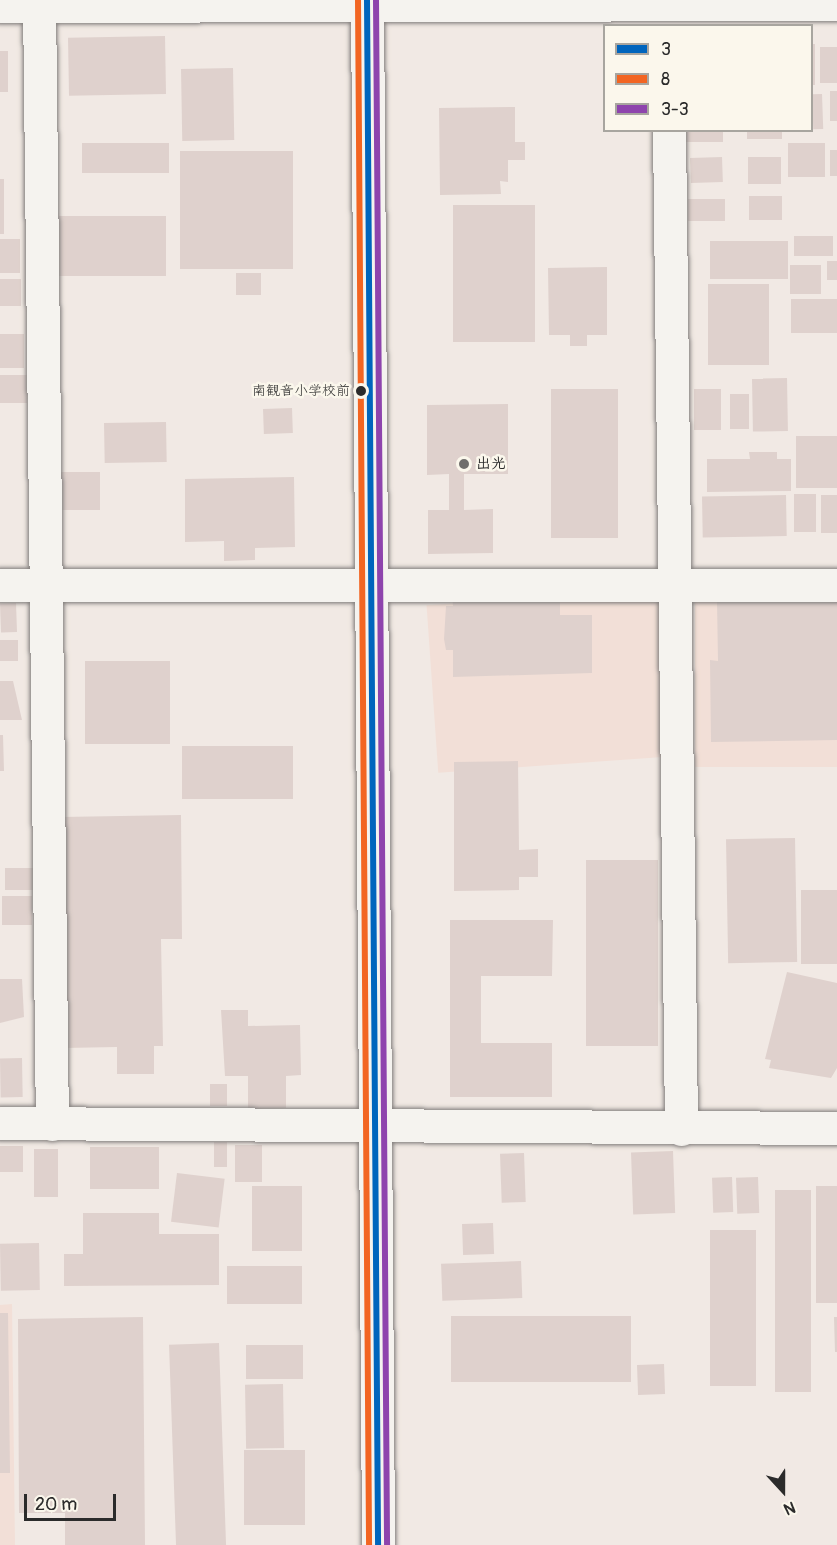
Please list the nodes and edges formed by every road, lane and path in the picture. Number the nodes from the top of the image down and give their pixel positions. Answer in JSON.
{"nodes":[{"id":1,"x":39,"y":3,"type":"edge"},
{"id":2,"x":367,"y":3,"type":"edge"},
{"id":3,"x":837,"y":4,"type":"edge"},
{"id":4,"x":0,"y":6,"type":"edge"},
{"id":5,"x":669,"y":10,"type":"edge"},
{"id":6,"x":669,"y":132,"type":"edge"},
{"id":7,"x":373,"y":581,"type":"junction"},
{"id":8,"x":673,"y":583,"type":"junction"},
{"id":9,"x":0,"y":585,"type":"edge"},
{"id":10,"x":47,"y":585,"type":"junction"},
{"id":11,"x":837,"y":585,"type":"edge"},
{"id":12,"x":0,"y":1123,"type":"edge"},
{"id":13,"x":52,"y":1124,"type":"junction"},
{"id":14,"x":373,"y":1125,"type":"junction"},
{"id":15,"x":837,"y":1128,"type":"edge"},
{"id":16,"x":681,"y":1129,"type":"junction"},
{"id":17,"x":378,"y":1545,"type":"edge"}],
"edges":[{"from":1,"to":2,"type":"street"},
{"from":1,"to":4,"type":"street"},
{"from":1,"to":10,"type":"street"},
{"from":2,"to":5,"type":"street"},
{"from":2,"to":7,"type":"street"},
{"from":3,"to":5,"type":"street"},
{"from":6,"to":8,"type":"street"},
{"from":7,"to":8,"type":"street"},
{"from":7,"to":10,"type":"street"},
{"from":7,"to":14,"type":"street"},
{"from":8,"to":11,"type":"street"},
{"from":8,"to":16,"type":"street"},
{"from":9,"to":10,"type":"street"},
{"from":10,"to":13,"type":"street"},
{"from":12,"to":13,"type":"street"},
{"from":13,"to":14,"type":"street"},
{"from":14,"to":16,"type":"street"},
{"from":14,"to":17,"type":"street"},
{"from":15,"to":16,"type":"street"}]}
